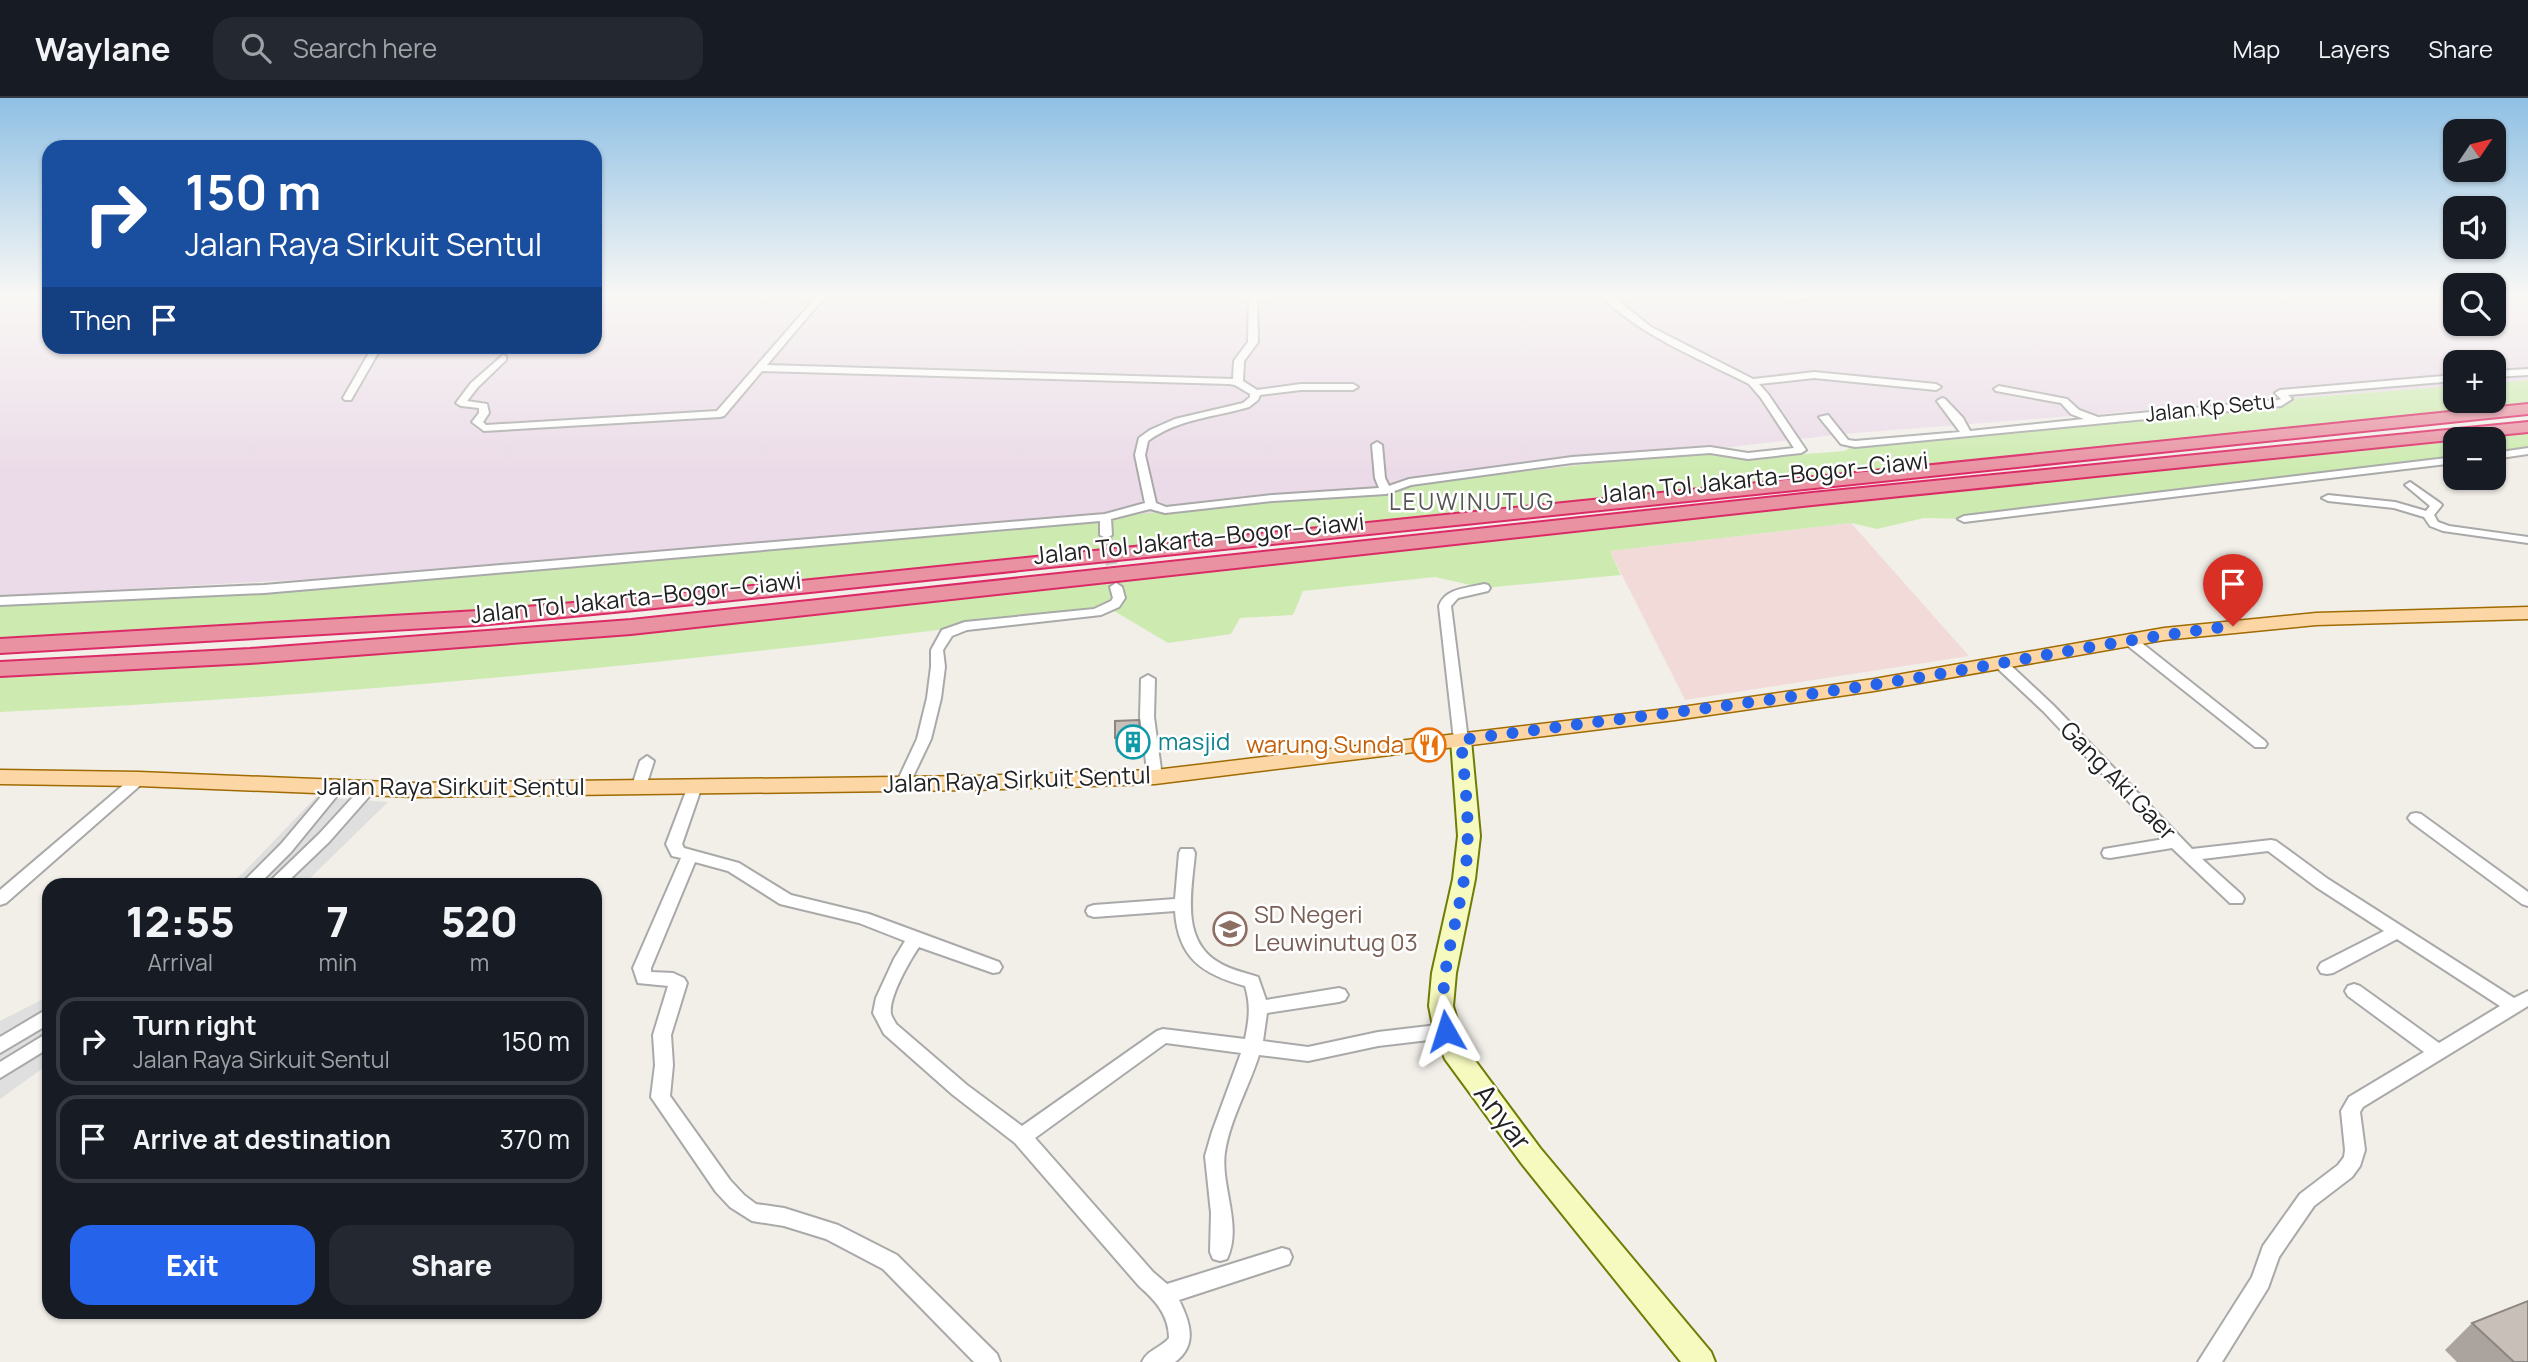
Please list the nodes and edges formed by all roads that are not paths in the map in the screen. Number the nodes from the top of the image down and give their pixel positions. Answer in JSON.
{"nodes":[{"id":1,"x":774,"y":353,"type":"edge"},
{"id":2,"x":1245,"y":353,"type":"edge"},
{"id":3,"x":1695,"y":353,"type":"edge"},
{"id":4,"x":373,"y":354,"type":"edge"},
{"id":5,"x":503,"y":358,"type":"dead end"},
{"id":6,"x":761,"y":368,"type":"junction"},
{"id":7,"x":2528,"y":372,"type":"edge"},
{"id":8,"x":2506,"y":373,"type":"edge"},
{"id":9,"x":2443,"y":379,"type":"edge"},
{"id":10,"x":1238,"y":382,"type":"junction"},
{"id":11,"x":1752,"y":382,"type":"junction"},
{"id":12,"x":1353,"y":387,"type":"dead end"},
{"id":13,"x":1936,"y":387,"type":"dead end"},
{"id":14,"x":1999,"y":389,"type":"dead end"},
{"id":15,"x":1255,"y":393,"type":"junction"},
{"id":16,"x":348,"y":398,"type":"dead end"},
{"id":17,"x":1942,"y":401,"type":"dead end"},
{"id":18,"x":2528,"y":409,"type":"edge"},
{"id":19,"x":1824,"y":418,"type":"dead end"},
{"id":20,"x":2097,"y":420,"type":"junction"},
{"id":21,"x":2528,"y":427,"type":"edge"},
{"id":22,"x":1967,"y":434,"type":"junction"},
{"id":23,"x":1377,"y":445,"type":"dead end"},
{"id":24,"x":2528,"y":452,"type":"edge"},
{"id":25,"x":2506,"y":455,"type":"edge"},
{"id":26,"x":2443,"y":461,"type":"edge"},
{"id":27,"x":2410,"y":485,"type":"dead end"},
{"id":28,"x":1386,"y":491,"type":"junction"},
{"id":29,"x":2328,"y":498,"type":"dead end"},
{"id":30,"x":1151,"y":505,"type":"junction"},
{"id":31,"x":2428,"y":515,"type":"junction"},
{"id":32,"x":1105,"y":517,"type":"junction"},
{"id":33,"x":1964,"y":519,"type":"dead end"},
{"id":34,"x":1106,"y":535,"type":"tunnel mouth"},
{"id":35,"x":2528,"y":540,"type":"edge"},
{"id":36,"x":1116,"y":587,"type":"tunnel mouth"},
{"id":37,"x":1484,"y":588,"type":"dead end"},
{"id":38,"x":0,"y":601,"type":"edge"},
{"id":39,"x":2528,"y":613,"type":"edge"},
{"id":40,"x":2128,"y":639,"type":"junction"},
{"id":41,"x":0,"y":646,"type":"edge"},
{"id":42,"x":2000,"y":663,"type":"junction"},
{"id":43,"x":0,"y":669,"type":"edge"},
{"id":44,"x":1148,"y":679,"type":"dead end"},
{"id":45,"x":1461,"y":740,"type":"junction"},
{"id":46,"x":2260,"y":744,"type":"dead end"},
{"id":47,"x":648,"y":761,"type":"dead end"},
{"id":48,"x":0,"y":777,"type":"edge"},
{"id":49,"x":1155,"y":777,"type":"junction"},
{"id":50,"x":139,"y":779,"type":"junction"},
{"id":51,"x":903,"y":784,"type":"junction"},
{"id":52,"x":639,"y":786,"type":"junction"},
{"id":53,"x":695,"y":786,"type":"junction"},
{"id":54,"x":335,"y":789,"type":"junction"},
{"id":55,"x":368,"y":789,"type":"junction"},
{"id":56,"x":2416,"y":818,"type":"dead end"},
{"id":57,"x":2183,"y":848,"type":"junction"},
{"id":58,"x":1187,"y":853,"type":"dead end"},
{"id":59,"x":2110,"y":853,"type":"dead end"},
{"id":60,"x":689,"y":857,"type":"junction"},
{"id":61,"x":261,"y":872,"type":"junction"},
{"id":62,"x":286,"y":874,"type":"junction"},
{"id":63,"x":255,"y":878,"type":"edge"},
{"id":64,"x":282,"y":878,"type":"edge"},
{"id":65,"x":0,"y":899,"type":"edge"},
{"id":66,"x":2236,"y":899,"type":"dead end"},
{"id":67,"x":2528,"y":900,"type":"edge"},
{"id":68,"x":1184,"y":904,"type":"junction"},
{"id":69,"x":1094,"y":911,"type":"dead end"},
{"id":70,"x":2398,"y":931,"type":"junction"},
{"id":71,"x":915,"y":940,"type":"junction"},
{"id":72,"x":993,"y":967,"type":"dead end"},
{"id":73,"x":2327,"y":968,"type":"dead end"},
{"id":74,"x":2354,"y":991,"type":"dead end"},
{"id":75,"x":1339,"y":995,"type":"dead end"},
{"id":76,"x":2521,"y":1002,"type":"edge"},
{"id":77,"x":1257,"y":1008,"type":"junction"},
{"id":78,"x":42,"y":1019,"type":"edge"},
{"id":79,"x":1446,"y":1031,"type":"junction"},
{"id":80,"x":42,"y":1044,"type":"edge"},
{"id":81,"x":0,"y":1046,"type":"edge"},
{"id":82,"x":1250,"y":1048,"type":"junction"},
{"id":83,"x":2438,"y":1052,"type":"junction"},
{"id":84,"x":0,"y":1072,"type":"edge"},
{"id":85,"x":1022,"y":1137,"type":"junction"},
{"id":86,"x":1220,"y":1252,"type":"dead end"},
{"id":87,"x":1282,"y":1256,"type":"dead end"},
{"id":88,"x":1164,"y":1295,"type":"junction"},
{"id":89,"x":989,"y":1362,"type":"edge"},
{"id":90,"x":1153,"y":1362,"type":"edge"},
{"id":91,"x":1700,"y":1362,"type":"edge"},
{"id":92,"x":2208,"y":1362,"type":"edge"}],
"edges":[{"from":1,"to":6,"type":"street"},
{"from":2,"to":10,"type":"street"},
{"from":3,"to":11,"type":"street"},
{"from":4,"to":16,"type":"street"},
{"from":5,"to":6,"type":"street"},
{"from":6,"to":10,"type":"street"},
{"from":7,"to":8,"type":"street"},
{"from":9,"to":20,"type":"street","name":"Jalan Kp Setu"},
{"from":10,"to":15,"type":"street"},
{"from":11,"to":13,"type":"street"},
{"from":11,"to":28,"type":"street"},
{"from":12,"to":15,"type":"street"},
{"from":14,"to":20,"type":"street"},
{"from":15,"to":30,"type":"street"},
{"from":17,"to":22,"type":"street"},
{"from":18,"to":41,"type":"highway","name":"Jalan Tol Jakarta–Bogor–Ciawi"},
{"from":19,"to":22,"type":"street"},
{"from":20,"to":22,"type":"street"},
{"from":21,"to":43,"type":"highway","name":"Jalan Tol Jakarta–Bogor–Ciawi"},
{"from":23,"to":28,"type":"street"},
{"from":24,"to":25,"type":"street"},
{"from":26,"to":33,"type":"street"},
{"from":27,"to":31,"type":"street"},
{"from":28,"to":30,"type":"street"},
{"from":29,"to":31,"type":"street"},
{"from":30,"to":32,"type":"street"},
{"from":31,"to":35,"type":"street"},
{"from":32,"to":34,"type":"street"},
{"from":32,"to":38,"type":"street"},
{"from":36,"to":51,"type":"street"},
{"from":37,"to":45,"type":"street"},
{"from":39,"to":40,"type":"main road","name":"Jalan Raya Sirkuit Sentul"},
{"from":40,"to":42,"type":"main road","name":"Jalan Raya Sirkuit Sentul"},
{"from":40,"to":46,"type":"street"},
{"from":42,"to":45,"type":"main road","name":"Jalan Raya Sirkuit Sentul"},
{"from":42,"to":57,"type":"street","name":"Gang Aki Gaer"},
{"from":44,"to":49,"type":"street"},
{"from":45,"to":49,"type":"main road","name":"Jalan Raya Sirkuit Sentul"},
{"from":45,"to":79,"type":"street","name":"Anyar"},
{"from":47,"to":52,"type":"street"},
{"from":48,"to":50,"type":"main road","name":"Jalan Raya Sirkuit Sentul"},
{"from":49,"to":51,"type":"main road","name":"Jalan Raya Sirkuit Sentul"},
{"from":50,"to":54,"type":"main road","name":"Jalan Raya Sirkuit Sentul"},
{"from":50,"to":65,"type":"street"},
{"from":51,"to":53,"type":"main road","name":"Jalan Raya Sirkuit Sentul"},
{"from":52,"to":53,"type":"main road","name":"Jalan Raya Sirkuit Sentul"},
{"from":52,"to":55,"type":"main road","name":"Jalan Raya Sirkuit Sentul"},
{"from":53,"to":60,"type":"street"},
{"from":54,"to":55,"type":"main road","name":"Jalan Raya Sirkuit Sentul"},
{"from":54,"to":61,"type":"street"},
{"from":55,"to":62,"type":"street"},
{"from":56,"to":67,"type":"street"},
{"from":57,"to":59,"type":"street"},
{"from":57,"to":66,"type":"street","name":"Gang Aki Gaer"},
{"from":57,"to":70,"type":"street"},
{"from":58,"to":68,"type":"street"},
{"from":60,"to":71,"type":"street"},
{"from":60,"to":89,"type":"street"},
{"from":61,"to":62,"type":"street"},
{"from":61,"to":63,"type":"street"},
{"from":62,"to":64,"type":"street"},
{"from":68,"to":69,"type":"street"},
{"from":68,"to":77,"type":"street"},
{"from":70,"to":73,"type":"street"},
{"from":70,"to":76,"type":"street"},
{"from":71,"to":72,"type":"street"},
{"from":71,"to":85,"type":"street"},
{"from":74,"to":83,"type":"street"},
{"from":75,"to":77,"type":"street"},
{"from":76,"to":83,"type":"street"},
{"from":77,"to":82,"type":"street"},
{"from":78,"to":81,"type":"street"},
{"from":79,"to":82,"type":"street"},
{"from":79,"to":91,"type":"street","name":"Anyar"},
{"from":80,"to":84,"type":"street"},
{"from":82,"to":85,"type":"street"},
{"from":82,"to":86,"type":"street"},
{"from":83,"to":92,"type":"street"},
{"from":85,"to":88,"type":"street"},
{"from":87,"to":88,"type":"street"},
{"from":88,"to":90,"type":"street"}]}
